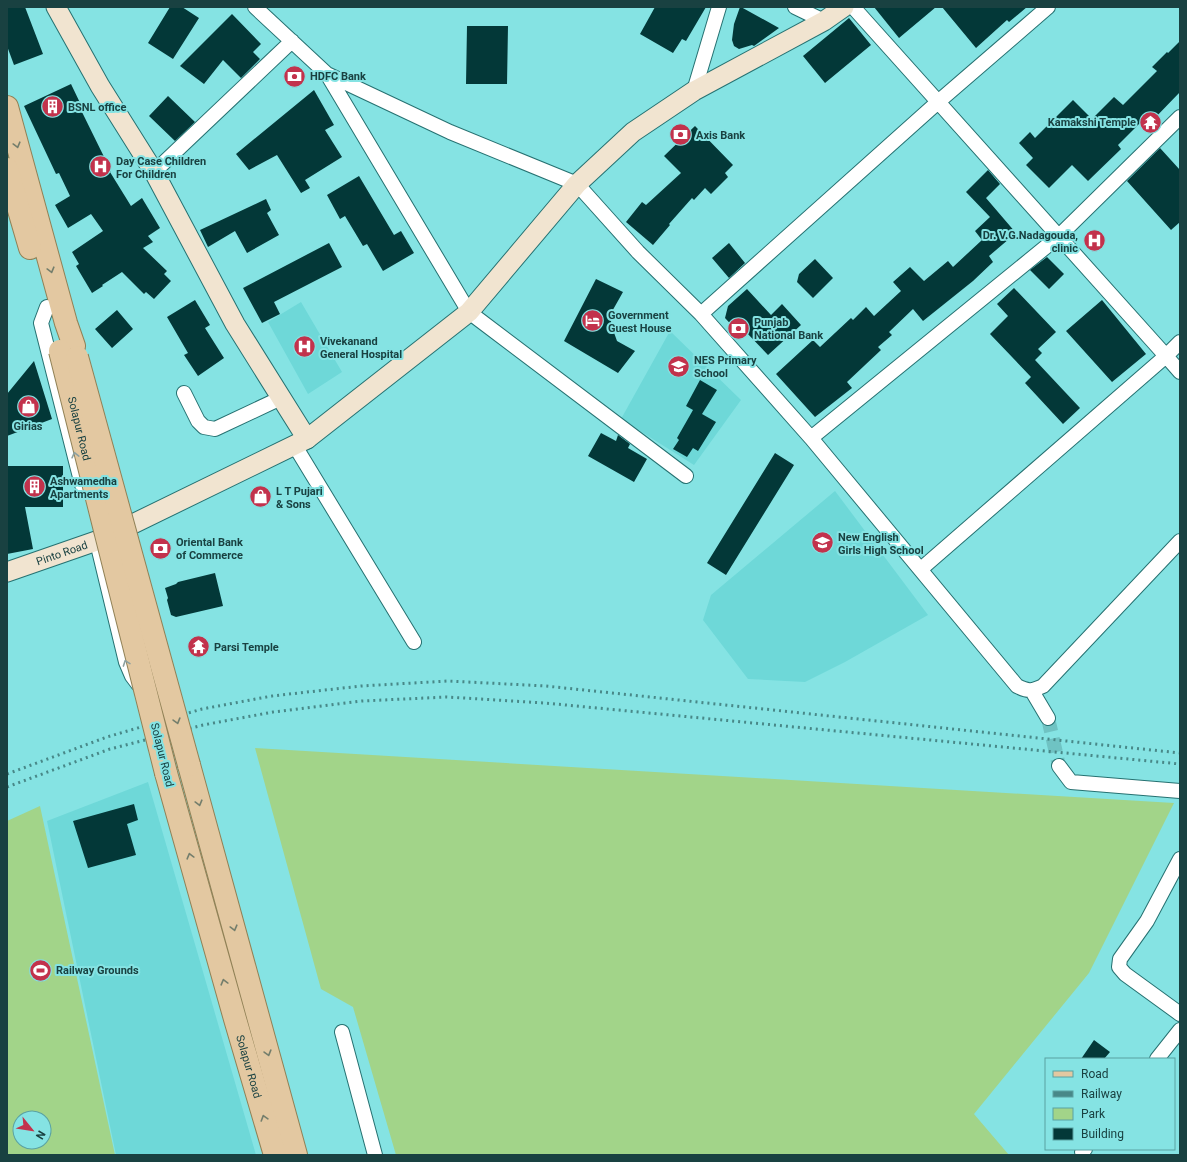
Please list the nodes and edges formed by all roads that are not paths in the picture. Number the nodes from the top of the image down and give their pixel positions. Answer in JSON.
{"nodes":[{"id":1,"x":56,"y":7,"type":"edge"},
{"id":2,"x":256,"y":7,"type":"edge"},
{"id":3,"x":719,"y":7,"type":"edge"},
{"id":4,"x":795,"y":7,"type":"edge"},
{"id":5,"x":844,"y":7,"type":"edge"},
{"id":6,"x":853,"y":7,"type":"edge"},
{"id":7,"x":1048,"y":7,"type":"edge"},
{"id":8,"x":824,"y":22,"type":"junction"},
{"id":9,"x":292,"y":41,"type":"junction"},
{"id":10,"x":327,"y":74,"type":"junction"},
{"id":11,"x":694,"y":91,"type":"junction"},
{"id":12,"x":938,"y":102,"type":"junction"},
{"id":13,"x":7,"y":107,"type":"edge"},
{"id":14,"x":1180,"y":117,"type":"edge"},
{"id":15,"x":154,"y":172,"type":"junction"},
{"id":16,"x":8,"y":173,"type":"edge"},
{"id":17,"x":577,"y":184,"type":"junction"},
{"id":18,"x":1058,"y":237,"type":"junction"},
{"id":19,"x":54,"y":308,"type":"junction"},
{"id":20,"x":469,"y":312,"type":"junction"},
{"id":21,"x":701,"y":314,"type":"junction"},
{"id":22,"x":1180,"y":342,"type":"edge"},
{"id":23,"x":67,"y":349,"type":"junction"},
{"id":24,"x":1166,"y":356,"type":"junction"},
{"id":25,"x":1180,"y":372,"type":"edge"},
{"id":26,"x":184,"y":393,"type":"dead end"},
{"id":27,"x":281,"y":398,"type":"junction"},
{"id":28,"x":812,"y":438,"type":"junction"},
{"id":29,"x":301,"y":443,"type":"junction"},
{"id":30,"x":686,"y":476,"type":"dead end"},
{"id":31,"x":124,"y":529,"type":"junction"},
{"id":32,"x":1180,"y":540,"type":"edge"},
{"id":33,"x":97,"y":541,"type":"junction"},
{"id":34,"x":921,"y":569,"type":"junction"},
{"id":35,"x":7,"y":572,"type":"edge"},
{"id":36,"x":414,"y":642,"type":"dead end"},
{"id":37,"x":1032,"y":691,"type":"junction"},
{"id":38,"x":170,"y":694,"type":"junction"},
{"id":39,"x":147,"y":695,"type":"junction"},
{"id":40,"x":1048,"y":718,"type":"tunnel mouth"},
{"id":41,"x":1059,"y":766,"type":"tunnel mouth"},
{"id":42,"x":1180,"y":791,"type":"edge"},
{"id":43,"x":1180,"y":859,"type":"edge"},
{"id":44,"x":1180,"y":1014,"type":"edge"},
{"id":45,"x":1180,"y":1030,"type":"edge"},
{"id":46,"x":342,"y":1032,"type":"dead end"},
{"id":47,"x":1158,"y":1058,"type":"edge"},
{"id":48,"x":275,"y":1155,"type":"edge"},
{"id":49,"x":296,"y":1155,"type":"edge"},
{"id":50,"x":375,"y":1155,"type":"edge"}],
"edges":[{"from":1,"to":15,"type":"street"},
{"from":2,"to":9,"type":"street"},
{"from":3,"to":11,"type":"street"},
{"from":4,"to":8,"type":"street"},
{"from":5,"to":8,"type":"street","name":"Pinto Road"},
{"from":6,"to":12,"type":"street"},
{"from":7,"to":12,"type":"street"},
{"from":8,"to":11,"type":"street","name":"Pinto Road"},
{"from":9,"to":10,"type":"street"},
{"from":9,"to":15,"type":"street"},
{"from":10,"to":17,"type":"street"},
{"from":10,"to":20,"type":"street"},
{"from":11,"to":17,"type":"street","name":"Pinto Road"},
{"from":12,"to":18,"type":"street"},
{"from":12,"to":21,"type":"street"},
{"from":13,"to":19,"type":"main road","one_way":true},
{"from":14,"to":18,"type":"street"},
{"from":15,"to":27,"type":"street"},
{"from":16,"to":19,"type":"main road"},
{"from":17,"to":20,"type":"street","name":"Pinto Road"},
{"from":17,"to":21,"type":"street"},
{"from":18,"to":24,"type":"street"},
{"from":18,"to":28,"type":"street"},
{"from":19,"to":23,"type":"main road"},
{"from":19,"to":31,"type":"street"},
{"from":33,"to":19,"type":"street","one_way":true},
{"from":20,"to":29,"type":"street","name":"Pinto Road"},
{"from":20,"to":30,"type":"street"},
{"from":21,"to":28,"type":"street"},
{"from":22,"to":24,"type":"street"},
{"from":23,"to":38,"type":"main road","name":"Solapur Road","bridge":true},
{"from":23,"to":39,"type":"main road","name":"Solapur Road","bridge":true},
{"from":24,"to":25,"type":"street"},
{"from":24,"to":34,"type":"street"},
{"from":26,"to":27,"type":"street"},
{"from":27,"to":29,"type":"street"},
{"from":28,"to":34,"type":"street"},
{"from":29,"to":31,"type":"street","name":"Pinto Road"},
{"from":29,"to":36,"type":"street"},
{"from":31,"to":33,"type":"street","name":"Pinto Road"},
{"from":31,"to":38,"type":"street"},
{"from":32,"to":37,"type":"street"},
{"from":33,"to":35,"type":"street","name":"Pinto Road"},
{"from":39,"to":33,"type":"street","one_way":true},
{"from":34,"to":37,"type":"street"},
{"from":37,"to":40,"type":"street"},
{"from":38,"to":49,"type":"main road","name":"Solapur Road","one_way":true,"bridge":true},
{"from":48,"to":39,"type":"main road","name":"Solapur Road","one_way":true,"bridge":true},
{"from":41,"to":42,"type":"street"},
{"from":43,"to":44,"type":"street"},
{"from":45,"to":47,"type":"street"},
{"from":46,"to":50,"type":"street"}]}
